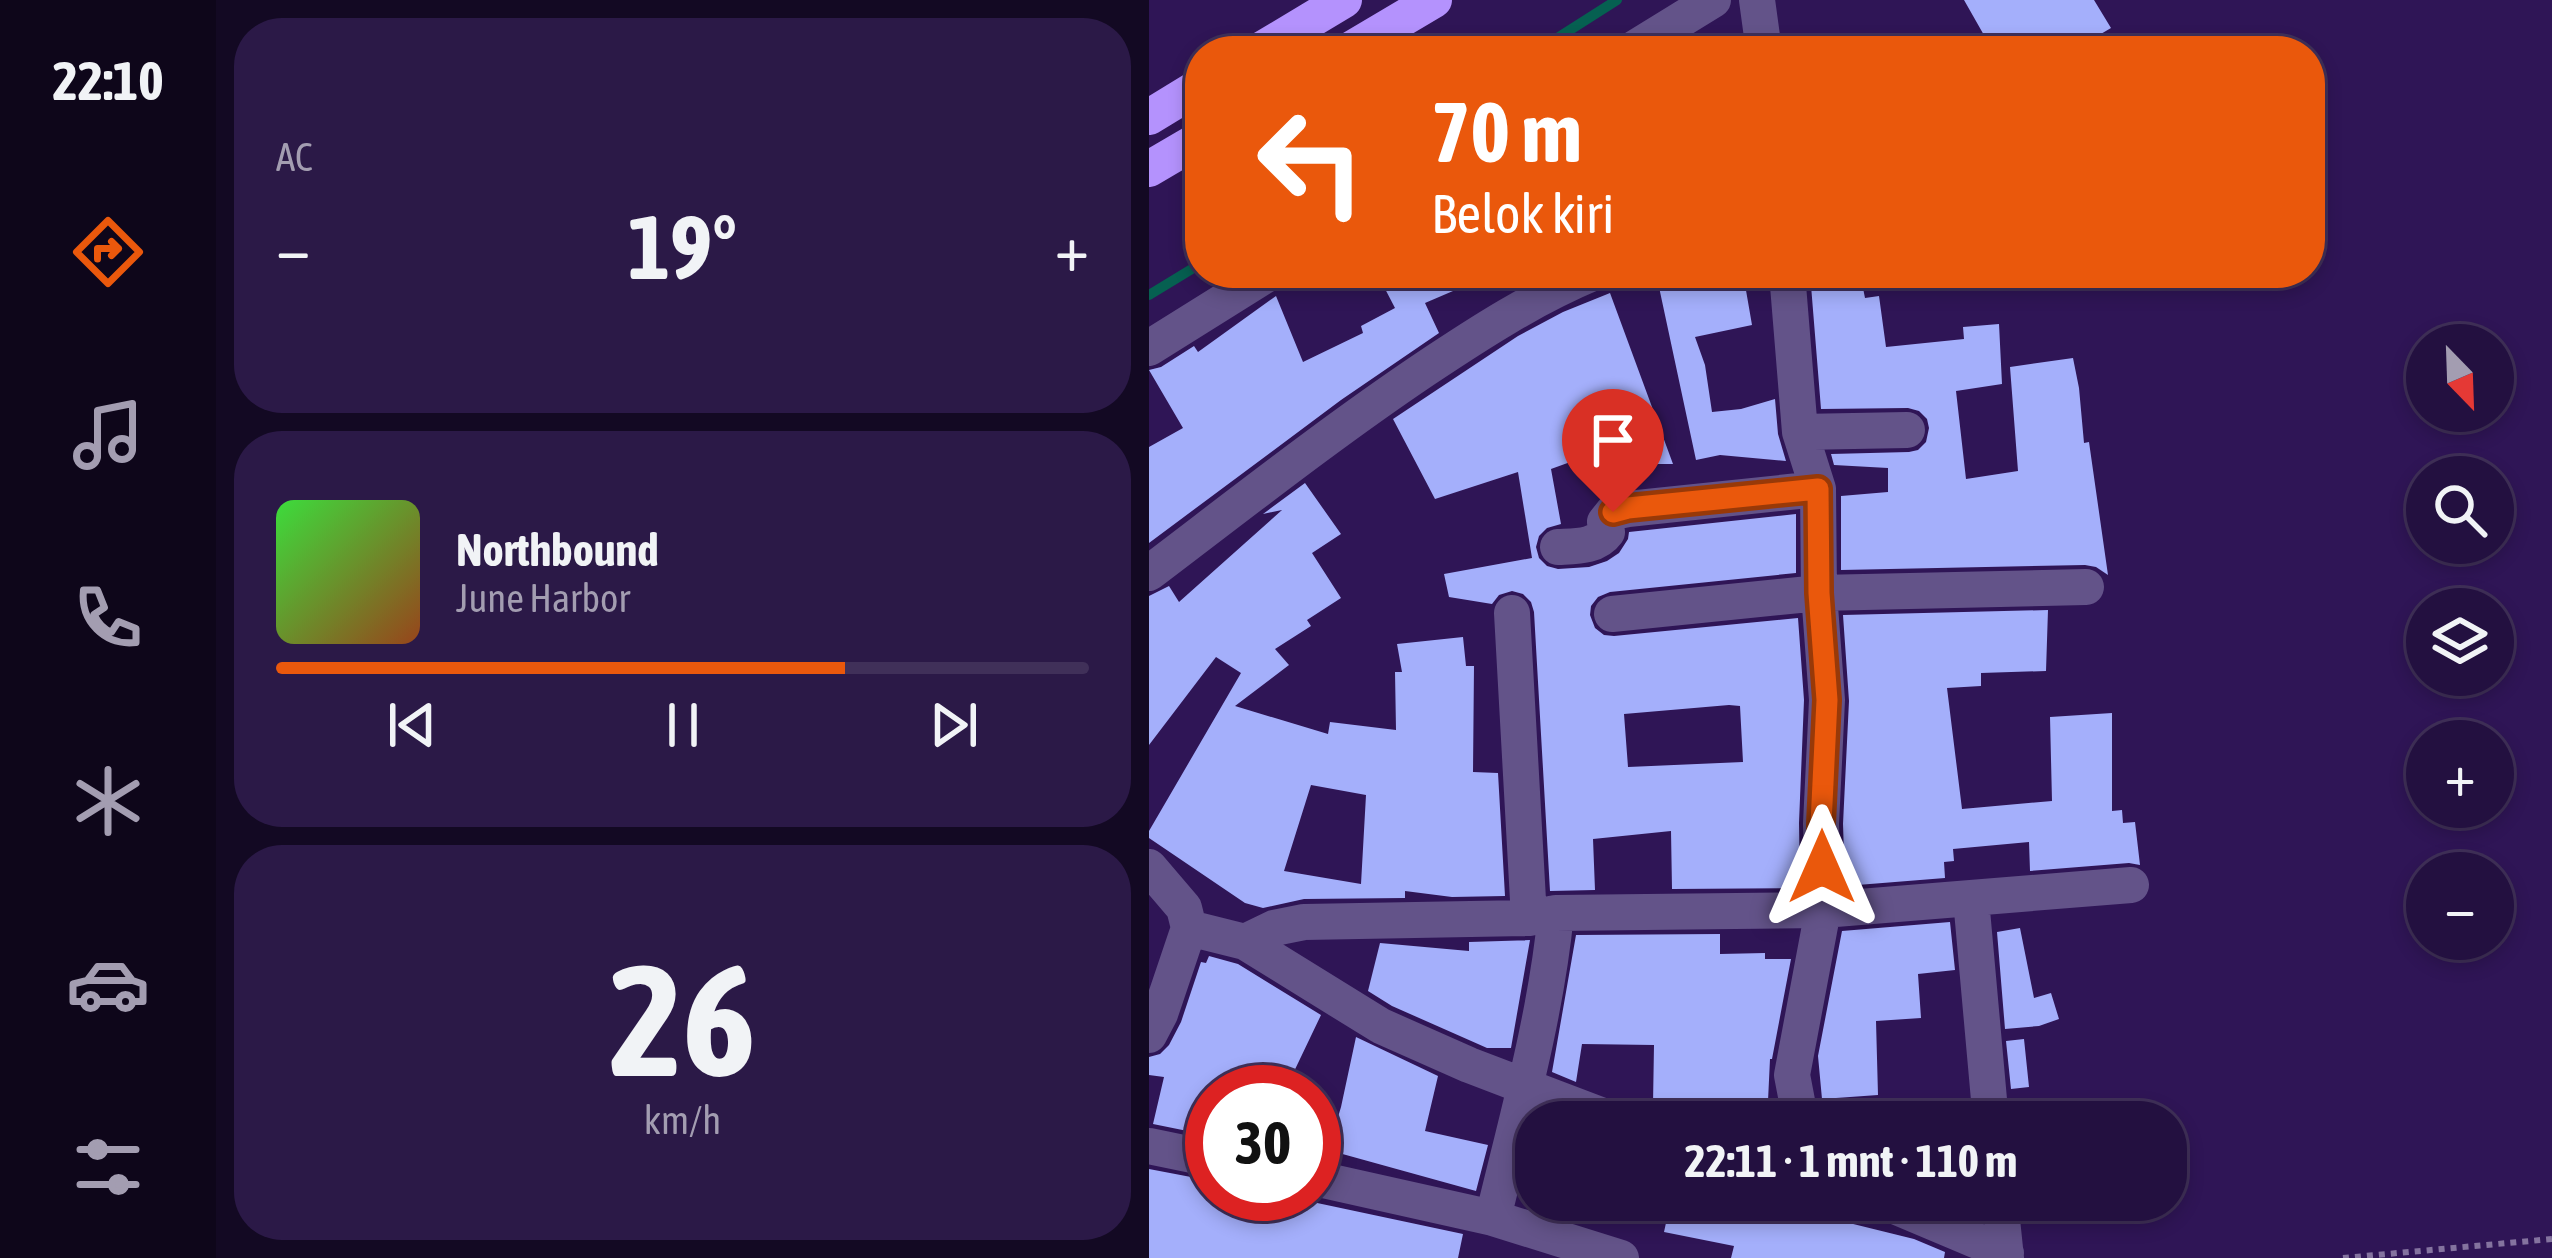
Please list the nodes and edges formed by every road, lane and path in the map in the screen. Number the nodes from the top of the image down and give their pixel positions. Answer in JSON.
{"nodes":[{"id":1,"x":1344,"y":0,"type":"edge"},
{"id":2,"x":1434,"y":0,"type":"edge"},
{"id":3,"x":1713,"y":0,"type":"edge"},
{"id":4,"x":1757,"y":0,"type":"edge"},
{"id":5,"x":1284,"y":36,"type":"edge"},
{"id":6,"x":1373,"y":36,"type":"edge"},
{"id":7,"x":1654,"y":36,"type":"edge"},
{"id":8,"x":1762,"y":36,"type":"edge"},
{"id":9,"x":1185,"y":95,"type":"edge"},
{"id":10,"x":1149,"y":117,"type":"edge"},
{"id":11,"x":1185,"y":148,"type":"edge"},
{"id":12,"x":1149,"y":169,"type":"edge"},
{"id":13,"x":1245,"y":288,"type":"edge"},
{"id":14,"x":1558,"y":288,"type":"edge"},
{"id":15,"x":1788,"y":288,"type":"edge"},
{"id":16,"x":1149,"y":348,"type":"edge"},
{"id":17,"x":1907,"y":430,"type":"dead end"},
{"id":18,"x":1800,"y":432,"type":"junction"},
{"id":19,"x":1818,"y":489,"type":"junction"},
{"id":20,"x":1558,"y":548,"type":"dead end"},
{"id":21,"x":1149,"y":573,"type":"edge"},
{"id":22,"x":2086,"y":587,"type":"dead end"},
{"id":23,"x":1819,"y":593,"type":"junction"},
{"id":24,"x":1512,"y":613,"type":"dead end"},
{"id":25,"x":1612,"y":614,"type":"dead end"},
{"id":26,"x":1149,"y":867,"type":"edge"},
{"id":27,"x":2131,"y":885,"type":"dead end"},
{"id":28,"x":1970,"y":899,"type":"junction"},
{"id":29,"x":1823,"y":910,"type":"junction"},
{"id":30,"x":1542,"y":916,"type":"junction"},
{"id":31,"x":1189,"y":928,"type":"junction"},
{"id":32,"x":1245,"y":942,"type":"junction"},
{"id":33,"x":1149,"y":1036,"type":"edge"},
{"id":34,"x":1525,"y":1086,"type":"junction"},
{"id":35,"x":1564,"y":1101,"type":"edge"},
{"id":36,"x":1797,"y":1101,"type":"edge"},
{"id":37,"x":1989,"y":1101,"type":"edge"},
{"id":38,"x":1149,"y":1146,"type":"edge"},
{"id":39,"x":1185,"y":1153,"type":"edge"},
{"id":40,"x":1341,"y":1184,"type":"edge"},
{"id":41,"x":1493,"y":1218,"type":"junction"},
{"id":42,"x":1928,"y":1221,"type":"edge"},
{"id":43,"x":2002,"y":1221,"type":"edge"},
{"id":44,"x":2552,"y":1239,"type":"edge"},
{"id":45,"x":1578,"y":1251,"type":"edge"},
{"id":46,"x":2006,"y":1255,"type":"edge"},
{"id":47,"x":1621,"y":1258,"type":"edge"},
{"id":48,"x":2342,"y":1258,"type":"edge"}],
"edges":[{"from":1,"to":5,"type":"highway"},
{"from":2,"to":6,"type":"highway"},
{"from":3,"to":7,"type":"street"},
{"from":4,"to":8,"type":"street"},
{"from":9,"to":10,"type":"highway"},
{"from":11,"to":12,"type":"highway"},
{"from":13,"to":16,"type":"street"},
{"from":14,"to":21,"type":"street"},
{"from":15,"to":18,"type":"street"},
{"from":17,"to":18,"type":"street"},
{"from":18,"to":19,"type":"street"},
{"from":19,"to":20,"type":"street"},
{"from":19,"to":23,"type":"street"},
{"from":22,"to":23,"type":"street"},
{"from":23,"to":25,"type":"street"},
{"from":23,"to":29,"type":"street"},
{"from":24,"to":30,"type":"street"},
{"from":26,"to":31,"type":"street"},
{"from":27,"to":28,"type":"street"},
{"from":28,"to":29,"type":"street"},
{"from":28,"to":37,"type":"street"},
{"from":29,"to":30,"type":"street"},
{"from":29,"to":36,"type":"street"},
{"from":30,"to":32,"type":"street"},
{"from":30,"to":34,"type":"street"},
{"from":31,"to":32,"type":"street"},
{"from":31,"to":33,"type":"street"},
{"from":32,"to":34,"type":"street"},
{"from":34,"to":35,"type":"street"},
{"from":34,"to":41,"type":"street"},
{"from":38,"to":39,"type":"street"},
{"from":40,"to":41,"type":"street"},
{"from":41,"to":45,"type":"street"},
{"from":42,"to":46,"type":"street"},
{"from":43,"to":46,"type":"street"},
{"from":44,"to":48,"type":"path"},
{"from":45,"to":47,"type":"street"}]}
